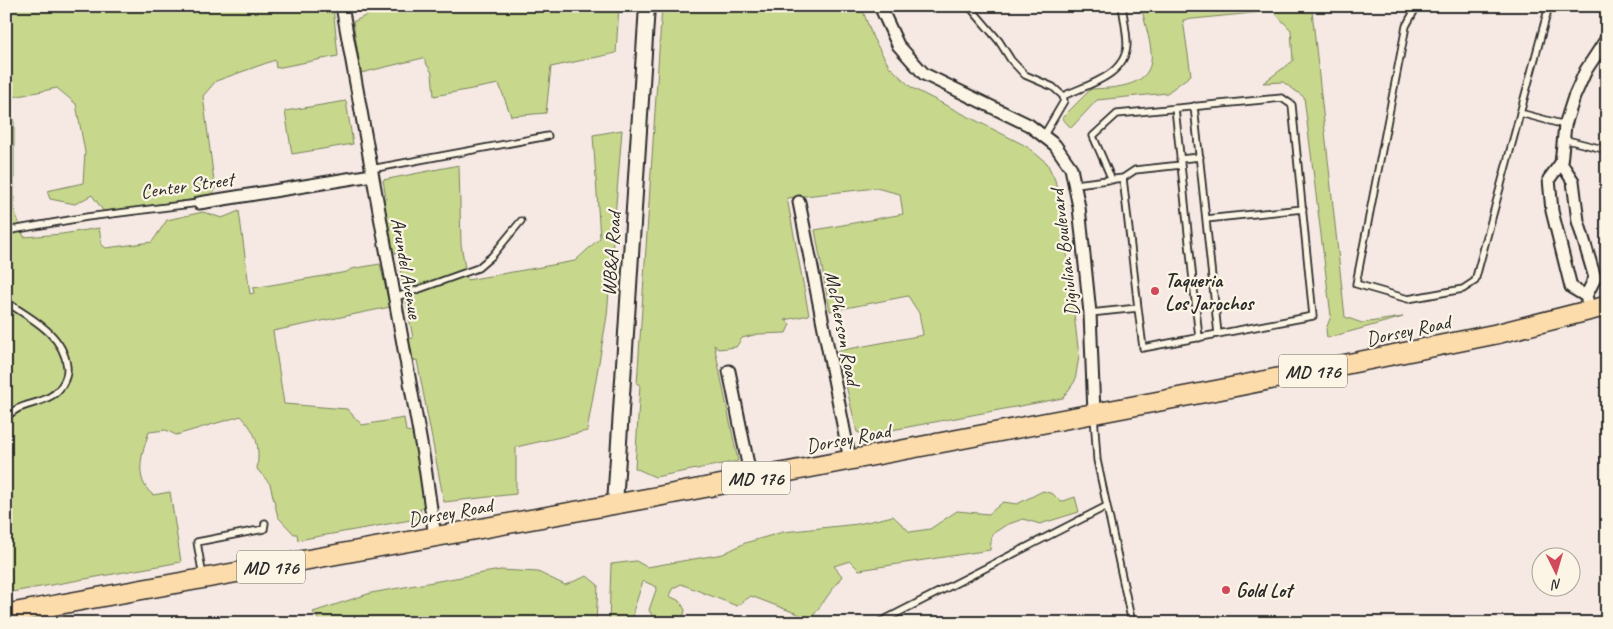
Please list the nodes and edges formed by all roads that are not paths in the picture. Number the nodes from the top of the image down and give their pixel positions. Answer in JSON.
{"nodes":[{"id":1,"x":342,"y":6,"type":"edge"},
{"id":2,"x":647,"y":6,"type":"edge"},
{"id":3,"x":880,"y":6,"type":"edge"},
{"id":4,"x":969,"y":6,"type":"edge"},
{"id":5,"x":1122,"y":6,"type":"edge"},
{"id":6,"x":1417,"y":6,"type":"edge"},
{"id":7,"x":1550,"y":6,"type":"edge"},
{"id":8,"x":1607,"y":38,"type":"edge"},
{"id":9,"x":1063,"y":96,"type":"junction"},
{"id":10,"x":1194,"y":106,"type":"junction"},
{"id":11,"x":1175,"y":108,"type":"junction"},
{"id":12,"x":1520,"y":114,"type":"junction"},
{"id":13,"x":1565,"y":125,"type":"junction"},
{"id":14,"x":1044,"y":135,"type":"junction"},
{"id":15,"x":548,"y":136,"type":"dead end"},
{"id":16,"x":1563,"y":139,"type":"junction"},
{"id":17,"x":1607,"y":150,"type":"edge"},
{"id":18,"x":1200,"y":157,"type":"junction"},
{"id":19,"x":1181,"y":162,"type":"junction"},
{"id":20,"x":1561,"y":163,"type":"junction"},
{"id":21,"x":371,"y":172,"type":"junction"},
{"id":22,"x":1123,"y":178,"type":"junction"},
{"id":23,"x":1112,"y":180,"type":"junction"},
{"id":24,"x":1076,"y":184,"type":"junction"},
{"id":25,"x":799,"y":202,"type":"dead end"},
{"id":26,"x":199,"y":203,"type":"joint"},
{"id":27,"x":1302,"y":210,"type":"junction"},
{"id":28,"x":1206,"y":219,"type":"junction"},
{"id":29,"x":521,"y":221,"type":"dead end"},
{"id":30,"x":6,"y":231,"type":"edge"},
{"id":31,"x":394,"y":298,"type":"junction"},
{"id":32,"x":6,"y":302,"type":"edge"},
{"id":33,"x":1595,"y":304,"type":"edge"},
{"id":34,"x":1138,"y":308,"type":"junction"},
{"id":35,"x":1090,"y":313,"type":"junction"},
{"id":36,"x":1218,"y":334,"type":"junction"},
{"id":37,"x":1199,"y":338,"type":"junction"},
{"id":38,"x":729,"y":371,"type":"dead end"},
{"id":39,"x":1094,"y":413,"type":"junction"},
{"id":40,"x":6,"y":418,"type":"edge"},
{"id":41,"x":850,"y":460,"type":"junction"},
{"id":42,"x":751,"y":479,"type":"junction"},
{"id":43,"x":615,"y":504,"type":"junction"},
{"id":44,"x":1107,"y":506,"type":"junction"},
{"id":45,"x":265,"y":523,"type":"dead end"},
{"id":46,"x":435,"y":537,"type":"junction"},
{"id":47,"x":204,"y":579,"type":"junction"},
{"id":48,"x":6,"y":614,"type":"edge"},
{"id":49,"x":878,"y":623,"type":"edge"},
{"id":50,"x":1132,"y":623,"type":"edge"}],
"edges":[{"from":1,"to":21,"type":"street","name":"Arundel Avenue"},
{"from":2,"to":43,"type":"street","name":"WB&A Road"},
{"from":3,"to":14,"type":"street","name":"Digiulian Boulevard"},
{"from":4,"to":9,"type":"lane"},
{"from":5,"to":9,"type":"lane"},
{"from":6,"to":12,"type":"lane"},
{"from":7,"to":12,"type":"lane"},
{"from":8,"to":13,"type":"street"},
{"from":9,"to":14,"type":"lane"},
{"from":10,"to":11,"type":"lane"},
{"from":10,"to":18,"type":"lane"},
{"from":10,"to":27,"type":"lane"},
{"from":11,"to":19,"type":"lane"},
{"from":11,"to":23,"type":"lane"},
{"from":12,"to":13,"type":"lane"},
{"from":13,"to":16,"type":"street"},
{"from":14,"to":24,"type":"street","name":"Digiulian Boulevard"},
{"from":15,"to":21,"type":"lane"},
{"from":16,"to":17,"type":"lane"},
{"from":16,"to":20,"type":"street"},
{"from":18,"to":19,"type":"lane"},
{"from":18,"to":28,"type":"lane"},
{"from":19,"to":22,"type":"lane"},
{"from":19,"to":37,"type":"lane"},
{"from":20,"to":33,"type":"street"},
{"from":20,"to":33,"type":"street"},
{"from":21,"to":26,"type":"street","name":"Center Street"},
{"from":21,"to":31,"type":"street","name":"Arundel Avenue"},
{"from":22,"to":23,"type":"lane"},
{"from":22,"to":34,"type":"lane"},
{"from":23,"to":24,"type":"lane"},
{"from":24,"to":35,"type":"street","name":"Digiulian Boulevard"},
{"from":25,"to":41,"type":"street","name":"McPherson Road"},
{"from":26,"to":30,"type":"lane","name":"Center Street"},
{"from":27,"to":28,"type":"lane"},
{"from":27,"to":36,"type":"lane"},
{"from":28,"to":36,"type":"lane"},
{"from":29,"to":31,"type":"lane"},
{"from":31,"to":46,"type":"street","name":"Arundel Avenue"},
{"from":32,"to":40,"type":"lane"},
{"from":33,"to":39,"type":"main road","name":"Dorsey Road","number":"MD 176"},
{"from":34,"to":35,"type":"lane"},
{"from":34,"to":37,"type":"lane"},
{"from":35,"to":39,"type":"street","name":"Digiulian Boulevard"},
{"from":36,"to":37,"type":"lane"},
{"from":38,"to":42,"type":"street"},
{"from":39,"to":41,"type":"main road","name":"Dorsey Road","number":"MD 176"},
{"from":39,"to":44,"type":"lane"},
{"from":41,"to":42,"type":"main road","name":"Dorsey Road","number":"MD 176"},
{"from":42,"to":43,"type":"main road","name":"Dorsey Road","number":"MD 176"},
{"from":43,"to":46,"type":"main road","name":"Dorsey Road","number":"MD 176"},
{"from":44,"to":49,"type":"lane"},
{"from":44,"to":50,"type":"lane"},
{"from":45,"to":47,"type":"lane"},
{"from":46,"to":47,"type":"main road","name":"Dorsey Road","number":"MD 176"},
{"from":47,"to":48,"type":"main road","name":"Dorsey Road","number":"MD 176"}]}
